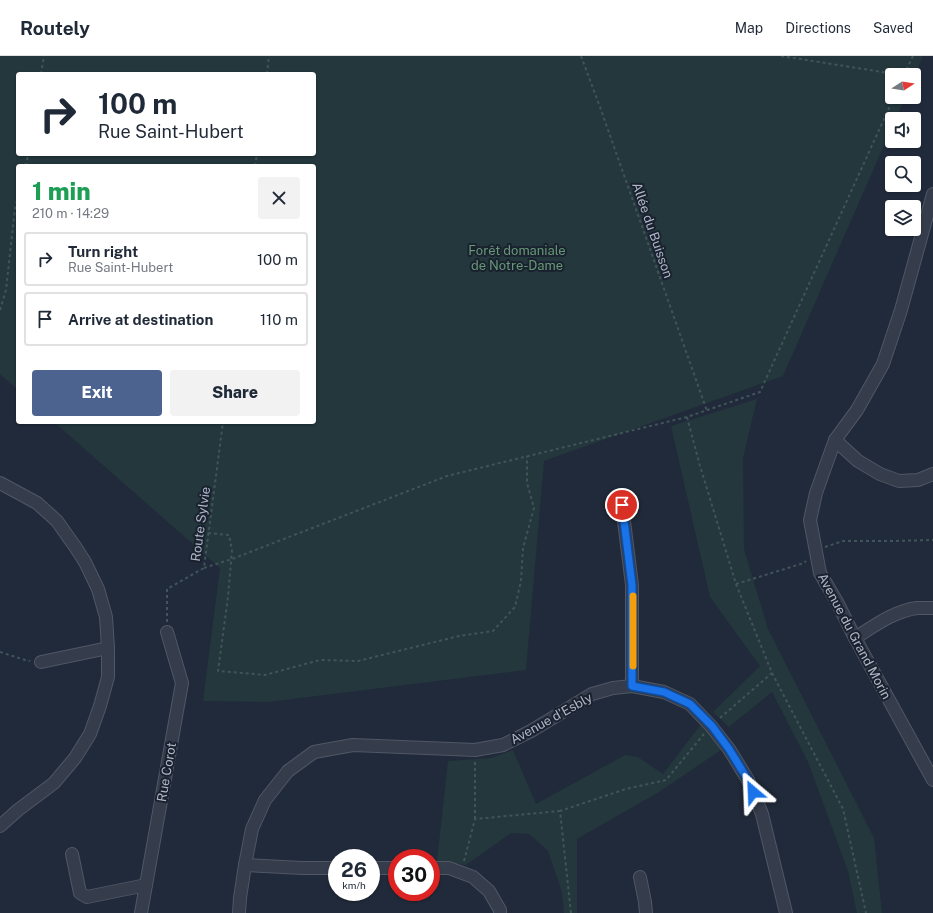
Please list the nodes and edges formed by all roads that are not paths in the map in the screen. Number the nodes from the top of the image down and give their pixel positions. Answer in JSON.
{"nodes":[{"id":1,"x":933,"y":194,"type":"edge"},
{"id":2,"x":835,"y":440,"type":"junction"},
{"id":3,"x":933,"y":474,"type":"edge"},
{"id":4,"x":0,"y":483,"type":"edge"},
{"id":5,"x":622,"y":505,"type":"dead end"},
{"id":6,"x":933,"y":608,"type":"edge"},
{"id":7,"x":167,"y":632,"type":"road end"},
{"id":8,"x":855,"y":638,"type":"junction"},
{"id":9,"x":108,"y":648,"type":"junction"},
{"id":10,"x":41,"y":662,"type":"road end"},
{"id":11,"x":632,"y":686,"type":"junction"},
{"id":12,"x":933,"y":780,"type":"edge"},
{"id":13,"x":0,"y":826,"type":"edge"},
{"id":14,"x":72,"y":854,"type":"dead end"},
{"id":15,"x":244,"y":865,"type":"junction"},
{"id":16,"x":328,"y":868,"type":"edge"},
{"id":17,"x":440,"y":868,"type":"edge"},
{"id":18,"x":640,"y":877,"type":"dead end"},
{"id":19,"x":146,"y":885,"type":"junction"},
{"id":20,"x":141,"y":913,"type":"edge"},
{"id":21,"x":240,"y":913,"type":"edge"},
{"id":22,"x":500,"y":913,"type":"edge"},
{"id":23,"x":646,"y":913,"type":"edge"},
{"id":24,"x":786,"y":913,"type":"edge"}],
"edges":[{"from":1,"to":2,"type":"street","name":"Avenue du Grand Morin"},
{"from":2,"to":3,"type":"street"},
{"from":2,"to":8,"type":"street","name":"Avenue du Grand Morin"},
{"from":4,"to":9,"type":"street"},
{"from":5,"to":11,"type":"street"},
{"from":6,"to":8,"type":"street"},
{"from":7,"to":19,"type":"street","name":"Rue Corot"},
{"from":8,"to":12,"type":"street","name":"Avenue du Grand Morin"},
{"from":9,"to":10,"type":"street"},
{"from":9,"to":13,"type":"street"},
{"from":11,"to":15,"type":"street","name":"Avenue d'Esbly"},
{"from":11,"to":24,"type":"street","name":"Avenue d'Esbly"},
{"from":14,"to":19,"type":"street"},
{"from":15,"to":16,"type":"street"},
{"from":15,"to":21,"type":"street","name":"Avenue d'Esbly"},
{"from":17,"to":22,"type":"street"},
{"from":18,"to":23,"type":"street"},
{"from":19,"to":20,"type":"street","name":"Rue Corot"}]}
